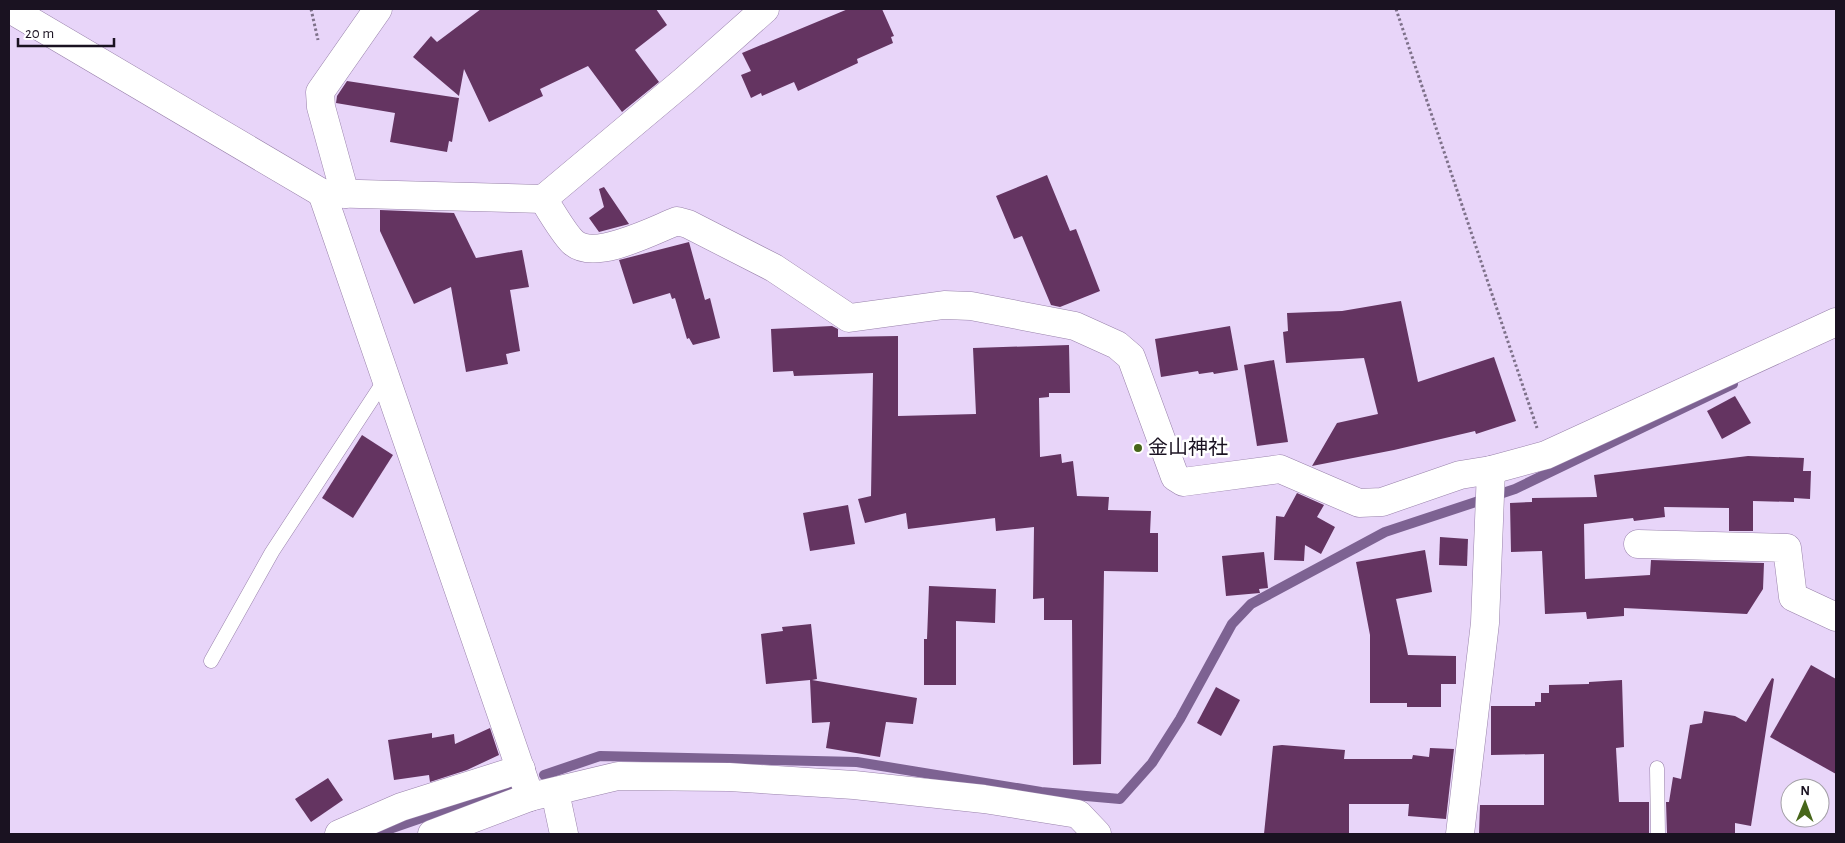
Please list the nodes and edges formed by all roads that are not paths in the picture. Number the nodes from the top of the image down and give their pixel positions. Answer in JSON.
{"nodes":[{"id":1,"x":10,"y":9,"type":"edge"},
{"id":2,"x":378,"y":9,"type":"edge"},
{"id":3,"x":765,"y":9,"type":"edge"},
{"id":4,"x":333,"y":193,"type":"junction"},
{"id":5,"x":543,"y":199,"type":"junction"},
{"id":6,"x":1836,"y":322,"type":"edge"},
{"id":7,"x":386,"y":378,"type":"junction"},
{"id":8,"x":1491,"y":470,"type":"junction"},
{"id":9,"x":1638,"y":544,"type":"dead end"},
{"id":10,"x":1836,"y":617,"type":"edge"},
{"id":11,"x":211,"y":661,"type":"dead end"},
{"id":12,"x":1658,"y":768,"type":"dead end"},
{"id":13,"x":521,"y":769,"type":"junction"},
{"id":14,"x":543,"y":795,"type":"junction"},
{"id":15,"x":338,"y":834,"type":"edge"},
{"id":16,"x":432,"y":834,"type":"edge"},
{"id":17,"x":564,"y":834,"type":"edge"},
{"id":18,"x":1097,"y":834,"type":"edge"},
{"id":19,"x":1460,"y":834,"type":"edge"},
{"id":20,"x":1658,"y":834,"type":"edge"}],
"edges":[{"from":1,"to":4,"type":"street"},
{"from":2,"to":4,"type":"street"},
{"from":3,"to":5,"type":"street"},
{"from":4,"to":5,"type":"street"},
{"from":4,"to":7,"type":"street"},
{"from":5,"to":8,"type":"street"},
{"from":6,"to":8,"type":"street"},
{"from":7,"to":11,"type":"lane"},
{"from":7,"to":13,"type":"street"},
{"from":8,"to":19,"type":"street"},
{"from":9,"to":10,"type":"street"},
{"from":12,"to":20,"type":"lane"},
{"from":13,"to":14,"type":"street"},
{"from":13,"to":15,"type":"street"},
{"from":14,"to":16,"type":"street"},
{"from":14,"to":17,"type":"street"},
{"from":14,"to":18,"type":"street"}]}
